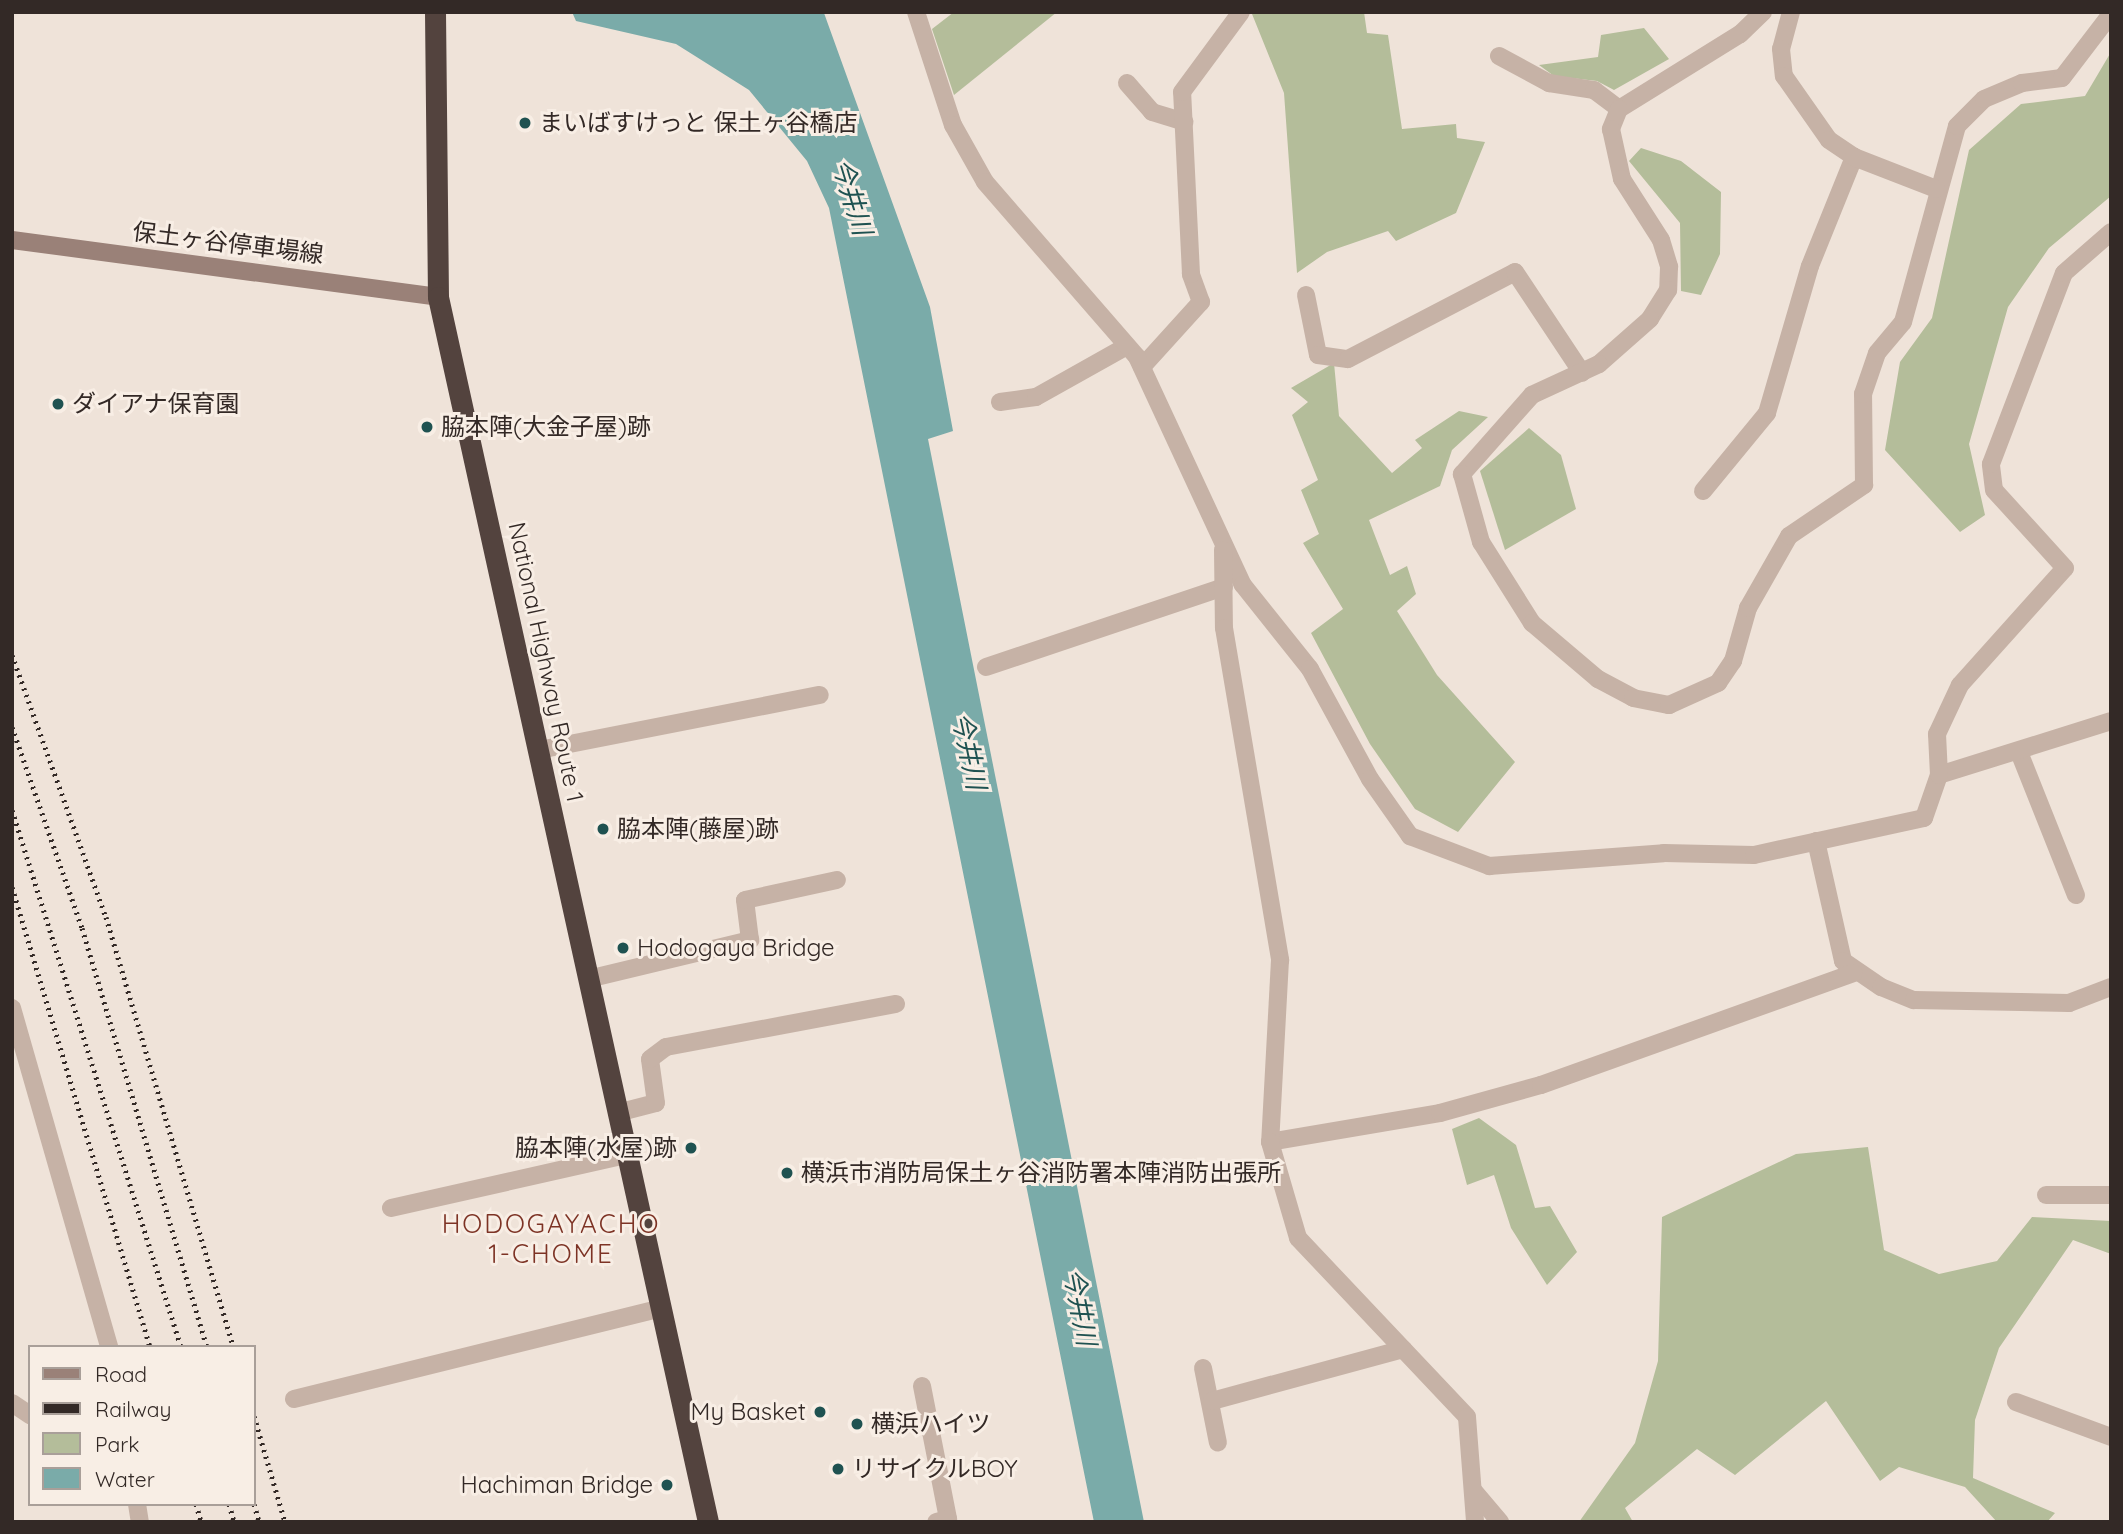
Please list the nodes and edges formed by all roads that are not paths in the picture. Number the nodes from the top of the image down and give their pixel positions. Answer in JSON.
{"nodes":[{"id":1,"x":435,"y":12,"type":"edge"},
{"id":2,"x":916,"y":12,"type":"edge"},
{"id":3,"x":1241,"y":12,"type":"edge"},
{"id":4,"x":1763,"y":12,"type":"edge"},
{"id":5,"x":1791,"y":12,"type":"edge"},
{"id":6,"x":2111,"y":14,"type":"edge"},
{"id":7,"x":1499,"y":57,"type":"dead end"},
{"id":8,"x":1128,"y":83,"type":"dead end"},
{"id":9,"x":1619,"y":109,"type":"junction"},
{"id":10,"x":1184,"y":122,"type":"junction"},
{"id":11,"x":1854,"y":157,"type":"junction"},
{"id":12,"x":1936,"y":189,"type":"junction"},
{"id":13,"x":2111,"y":232,"type":"edge"},
{"id":14,"x":12,"y":240,"type":"edge"},
{"id":15,"x":1306,"y":295,"type":"dead end"},
{"id":16,"x":438,"y":297,"type":"junction"},
{"id":17,"x":1127,"y":346,"type":"junction"},
{"id":18,"x":1142,"y":367,"type":"junction"},
{"id":19,"x":1582,"y":373,"type":"junction"},
{"id":20,"x":1000,"y":402,"type":"dead end"},
{"id":21,"x":1703,"y":491,"type":"dead end"},
{"id":22,"x":1223,"y":546,"type":"junction"},
{"id":23,"x":1224,"y":587,"type":"junction"},
{"id":24,"x":986,"y":667,"type":"dead end"},
{"id":25,"x":820,"y":695,"type":"dead end"},
{"id":26,"x":2111,"y":721,"type":"edge"},
{"id":27,"x":539,"y":750,"type":"junction"},
{"id":28,"x":2019,"y":752,"type":"junction"},
{"id":29,"x":1939,"y":775,"type":"junction"},
{"id":30,"x":1816,"y":841,"type":"junction"},
{"id":31,"x":837,"y":880,"type":"dead end"},
{"id":32,"x":2076,"y":895,"type":"dead end"},
{"id":33,"x":1854,"y":973,"type":"junction"},
{"id":34,"x":588,"y":979,"type":"junction"},
{"id":35,"x":2111,"y":987,"type":"edge"},
{"id":36,"x":896,"y":1004,"type":"dead end"},
{"id":37,"x":12,"y":1008,"type":"edge"},
{"id":38,"x":617,"y":1113,"type":"junction"},
{"id":39,"x":1270,"y":1142,"type":"junction"},
{"id":40,"x":627,"y":1155,"type":"junction"},
{"id":41,"x":2046,"y":1195,"type":"dead end"},
{"id":42,"x":2111,"y":1195,"type":"edge"},
{"id":43,"x":391,"y":1208,"type":"dead end"},
{"id":44,"x":662,"y":1308,"type":"junction"},
{"id":45,"x":107,"y":1345,"type":"edge"},
{"id":46,"x":1403,"y":1349,"type":"junction"},
{"id":47,"x":1203,"y":1368,"type":"dead end"},
{"id":48,"x":922,"y":1386,"type":"dead end"},
{"id":49,"x":294,"y":1399,"type":"dead end"},
{"id":50,"x":1212,"y":1401,"type":"junction"},
{"id":51,"x":2016,"y":1402,"type":"dead end"},
{"id":52,"x":12,"y":1403,"type":"edge"},
{"id":53,"x":28,"y":1414,"type":"edge"},
{"id":54,"x":2111,"y":1437,"type":"edge"},
{"id":55,"x":1217,"y":1443,"type":"dead end"},
{"id":56,"x":1473,"y":1490,"type":"junction"},
{"id":57,"x":708,"y":1522,"type":"edge"},
{"id":58,"x":936,"y":1522,"type":"edge"},
{"id":59,"x":1475,"y":1522,"type":"edge"},
{"id":60,"x":1500,"y":1522,"type":"edge"}],
"edges":[{"from":1,"to":16,"type":"highway","name":"National Highway Route 1"},
{"from":2,"to":17,"type":"street"},
{"from":3,"to":10,"type":"street"},
{"from":4,"to":9,"type":"street"},
{"from":5,"to":11,"type":"street"},
{"from":6,"to":12,"type":"street"},
{"from":7,"to":9,"type":"street"},
{"from":8,"to":10,"type":"street"},
{"from":9,"to":19,"type":"street"},
{"from":10,"to":18,"type":"street"},
{"from":11,"to":12,"type":"street"},
{"from":11,"to":21,"type":"street"},
{"from":12,"to":19,"type":"street"},
{"from":13,"to":29,"type":"street"},
{"from":14,"to":16,"type":"main road","name":"保土ヶ谷停車場線"},
{"from":15,"to":19,"type":"street"},
{"from":16,"to":27,"type":"highway","name":"National Highway Route 1"},
{"from":17,"to":18,"type":"street"},
{"from":17,"to":20,"type":"street"},
{"from":18,"to":22,"type":"street"},
{"from":22,"to":23,"type":"street"},
{"from":22,"to":30,"type":"street"},
{"from":23,"to":24,"type":"street"},
{"from":23,"to":39,"type":"street"},
{"from":25,"to":27,"type":"street"},
{"from":26,"to":28,"type":"street"},
{"from":27,"to":34,"type":"highway","name":"National Highway Route 1"},
{"from":28,"to":29,"type":"street"},
{"from":28,"to":32,"type":"street"},
{"from":29,"to":30,"type":"street"},
{"from":30,"to":33,"type":"street"},
{"from":31,"to":34,"type":"street"},
{"from":33,"to":35,"type":"street"},
{"from":33,"to":39,"type":"street"},
{"from":34,"to":38,"type":"highway","name":"National Highway Route 1"},
{"from":36,"to":38,"type":"street"},
{"from":37,"to":45,"type":"street"},
{"from":38,"to":40,"type":"highway","name":"National Highway Route 1"},
{"from":39,"to":46,"type":"street"},
{"from":40,"to":43,"type":"street"},
{"from":40,"to":44,"type":"highway","name":"National Highway Route 1"},
{"from":41,"to":42,"type":"street"},
{"from":44,"to":49,"type":"street"},
{"from":44,"to":57,"type":"highway","name":"National Highway Route 1"},
{"from":46,"to":50,"type":"street"},
{"from":46,"to":56,"type":"street"},
{"from":47,"to":50,"type":"street"},
{"from":48,"to":58,"type":"street"},
{"from":50,"to":55,"type":"street"},
{"from":51,"to":54,"type":"street"},
{"from":52,"to":53,"type":"street"},
{"from":56,"to":59,"type":"street"},
{"from":56,"to":60,"type":"street"}]}
